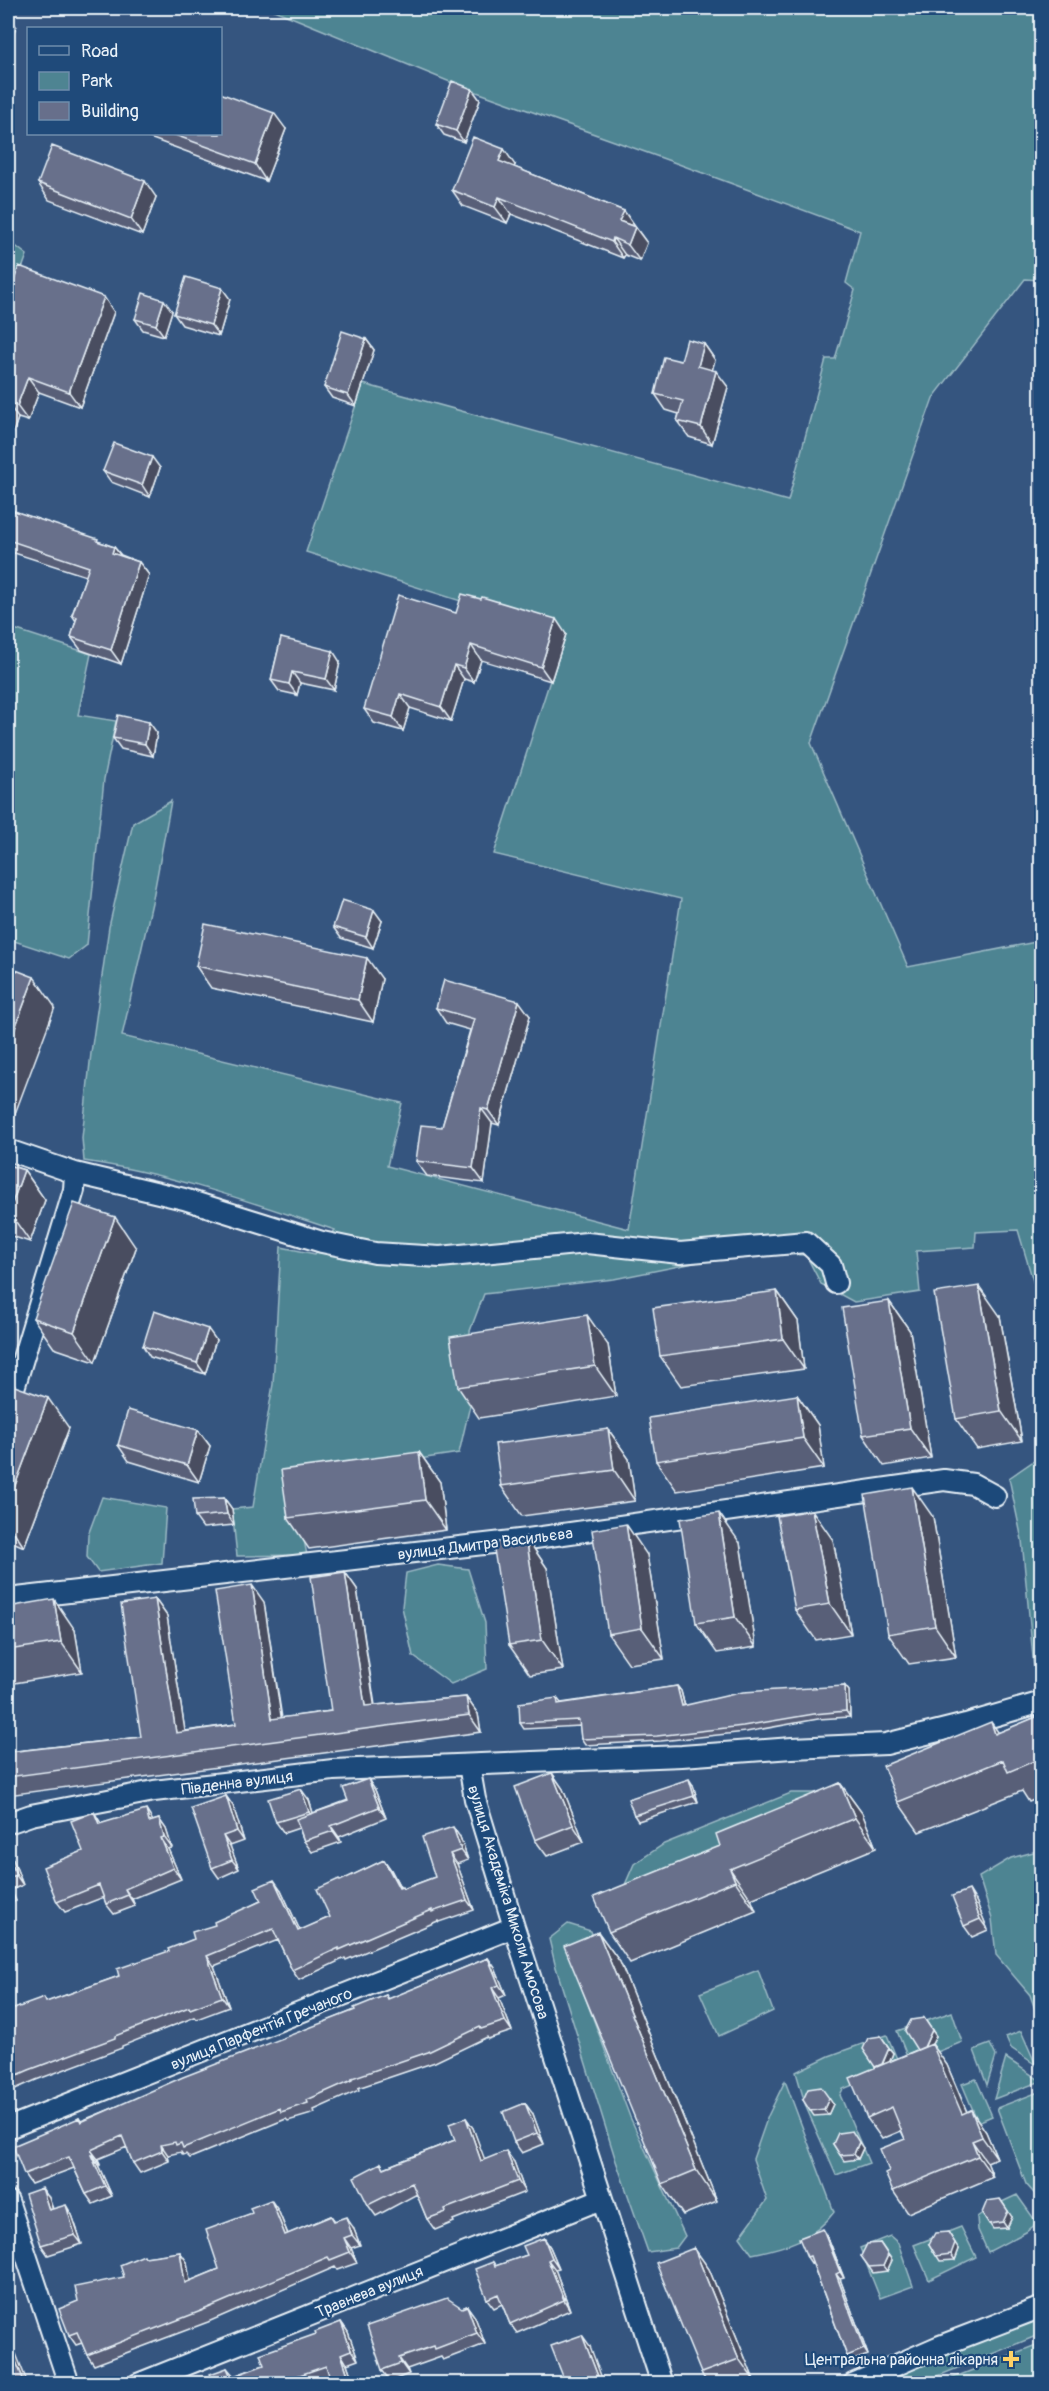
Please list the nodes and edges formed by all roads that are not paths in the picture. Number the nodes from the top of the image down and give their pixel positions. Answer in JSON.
{"nodes":[{"id":1,"x":8,"y":1150,"type":"edge"},
{"id":2,"x":75,"y":1173,"type":"junction"},
{"id":3,"x":836,"y":1283,"type":"dead end"},
{"id":4,"x":8,"y":1408,"type":"edge"},
{"id":5,"x":995,"y":1496,"type":"dead end"},
{"id":6,"x":8,"y":1599,"type":"edge"},
{"id":7,"x":1041,"y":1702,"type":"edge"},
{"id":8,"x":469,"y":1765,"type":"junction"},
{"id":9,"x":8,"y":1823,"type":"edge"},
{"id":10,"x":514,"y":1927,"type":"junction"},
{"id":11,"x":8,"y":2128,"type":"edge"},
{"id":12,"x":601,"y":2199,"type":"junction"},
{"id":13,"x":8,"y":2201,"type":"edge"},
{"id":14,"x":1041,"y":2307,"type":"edge"},
{"id":15,"x":69,"y":2384,"type":"edge"},
{"id":16,"x":138,"y":2384,"type":"edge"},
{"id":17,"x":662,"y":2384,"type":"edge"},
{"id":18,"x":853,"y":2384,"type":"edge"}],
"edges":[{"from":1,"to":2,"type":"street"},
{"from":2,"to":3,"type":"street"},
{"from":2,"to":4,"type":"street"},
{"from":5,"to":6,"type":"street","name":"вулиця Дмитра Васильєва"},
{"from":7,"to":8,"type":"street","name":"вулиця Академіка Миколи Амосова"},
{"from":8,"to":9,"type":"street","name":"Південна вулиця"},
{"from":8,"to":10,"type":"street","name":"вулиця Академіка Миколи Амосова"},
{"from":10,"to":11,"type":"street","name":"вулиця Парфентія Гречаного"},
{"from":10,"to":12,"type":"street","name":"вулиця Академіка Миколи Амосова"},
{"from":12,"to":16,"type":"street","name":"Травнева вулиця"},
{"from":12,"to":17,"type":"street","name":"вулиця Академіка Миколи Амосова"},
{"from":13,"to":15,"type":"street"},
{"from":14,"to":18,"type":"street"}]}
